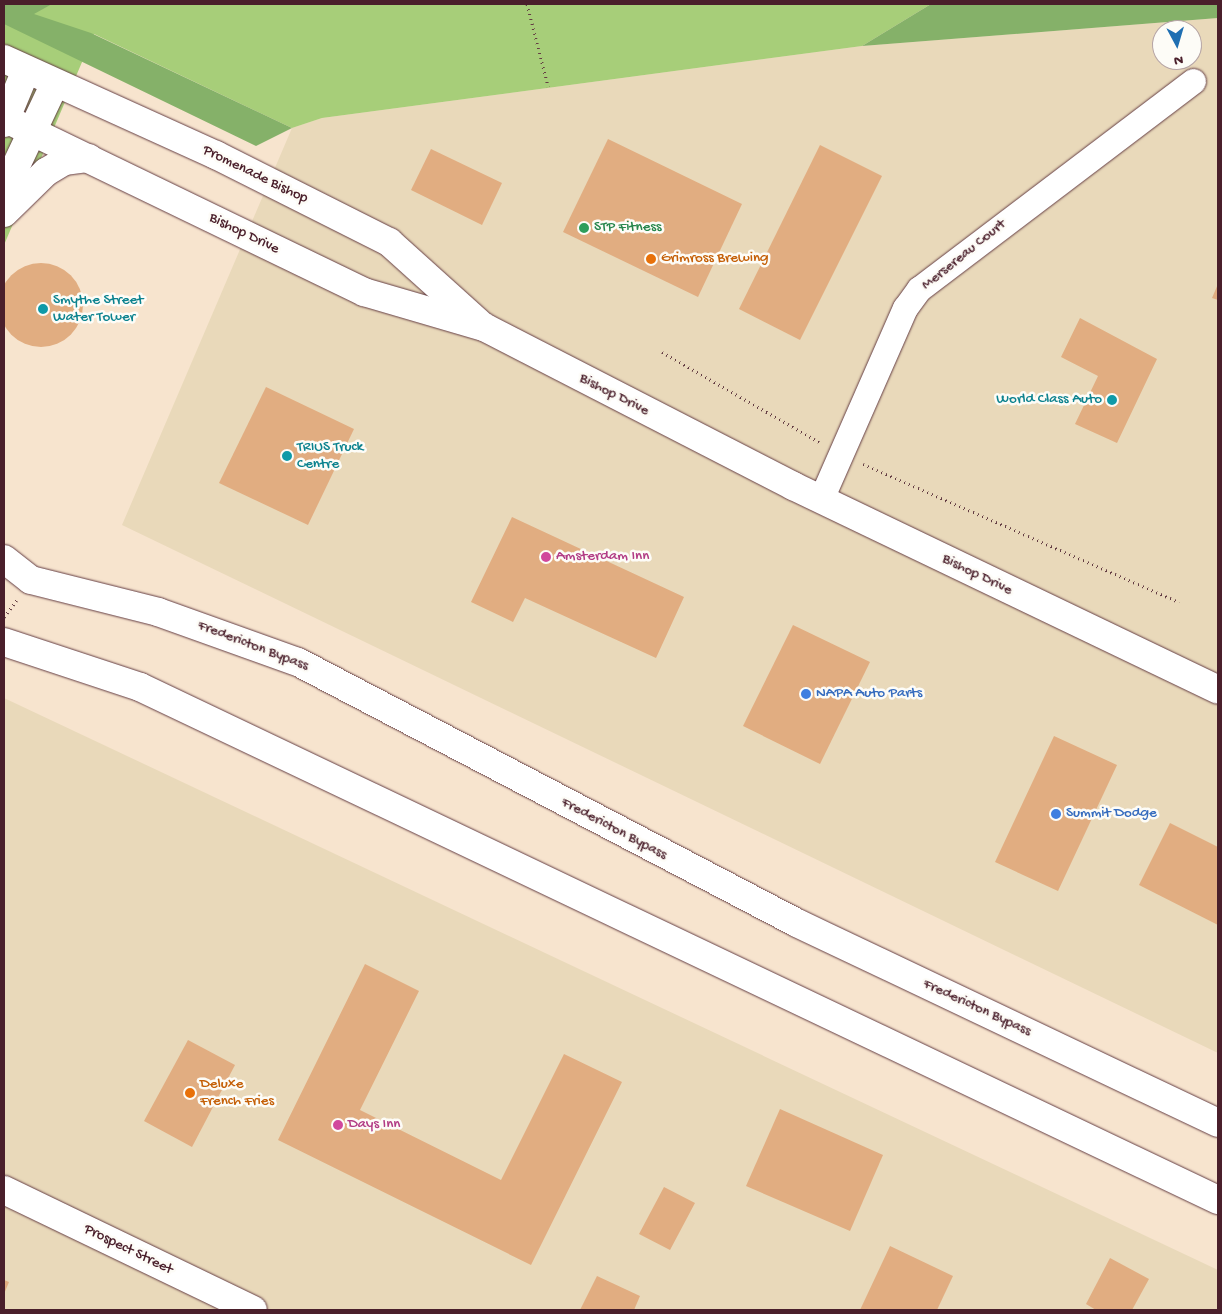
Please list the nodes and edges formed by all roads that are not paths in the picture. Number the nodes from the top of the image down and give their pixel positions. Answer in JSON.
{"nodes":[{"id":1,"x":15,"y":65,"type":"edge"},
{"id":2,"x":1193,"y":81,"type":"dead end"},
{"id":3,"x":55,"y":83,"type":"junction"},
{"id":4,"x":4,"y":120,"type":"edge"},
{"id":5,"x":32,"y":131,"type":"junction"},
{"id":6,"x":89,"y":158,"type":"junction"},
{"id":7,"x":4,"y":191,"type":"edge"},
{"id":8,"x":4,"y":213,"type":"edge"},
{"id":9,"x":484,"y":327,"type":"junction"},
{"id":10,"x":821,"y":499,"type":"junction"},
{"id":11,"x":4,"y":559,"type":"edge"},
{"id":12,"x":4,"y":642,"type":"edge"},
{"id":13,"x":1218,"y":690,"type":"edge"},
{"id":14,"x":1218,"y":1123,"type":"edge"},
{"id":15,"x":4,"y":1190,"type":"edge"},
{"id":16,"x":1218,"y":1200,"type":"edge"},
{"id":17,"x":253,"y":1310,"type":"edge"}],
"edges":[{"from":1,"to":3,"type":"main road","name":"Promenade Bishop"},
{"from":1,"to":4,"type":"main road"},
{"from":2,"to":10,"type":"street","name":"Mersereau Court"},
{"from":3,"to":5,"type":"main road"},
{"from":3,"to":9,"type":"main road","name":"Promenade Bishop"},
{"from":4,"to":5,"type":"main road","name":"Bishop Drive"},
{"from":5,"to":6,"type":"main road","name":"Bishop Drive"},
{"from":5,"to":7,"type":"main road"},
{"from":6,"to":8,"type":"main road"},
{"from":6,"to":9,"type":"main road","name":"Bishop Drive"},
{"from":9,"to":10,"type":"main road","name":"Bishop Drive"},
{"from":10,"to":13,"type":"main road","name":"Bishop Drive"},
{"from":11,"to":14,"type":"main road","name":"Fredericton Bypass"},
{"from":12,"to":16,"type":"main road"},
{"from":15,"to":17,"type":"main road","name":"Prospect Street"}]}
